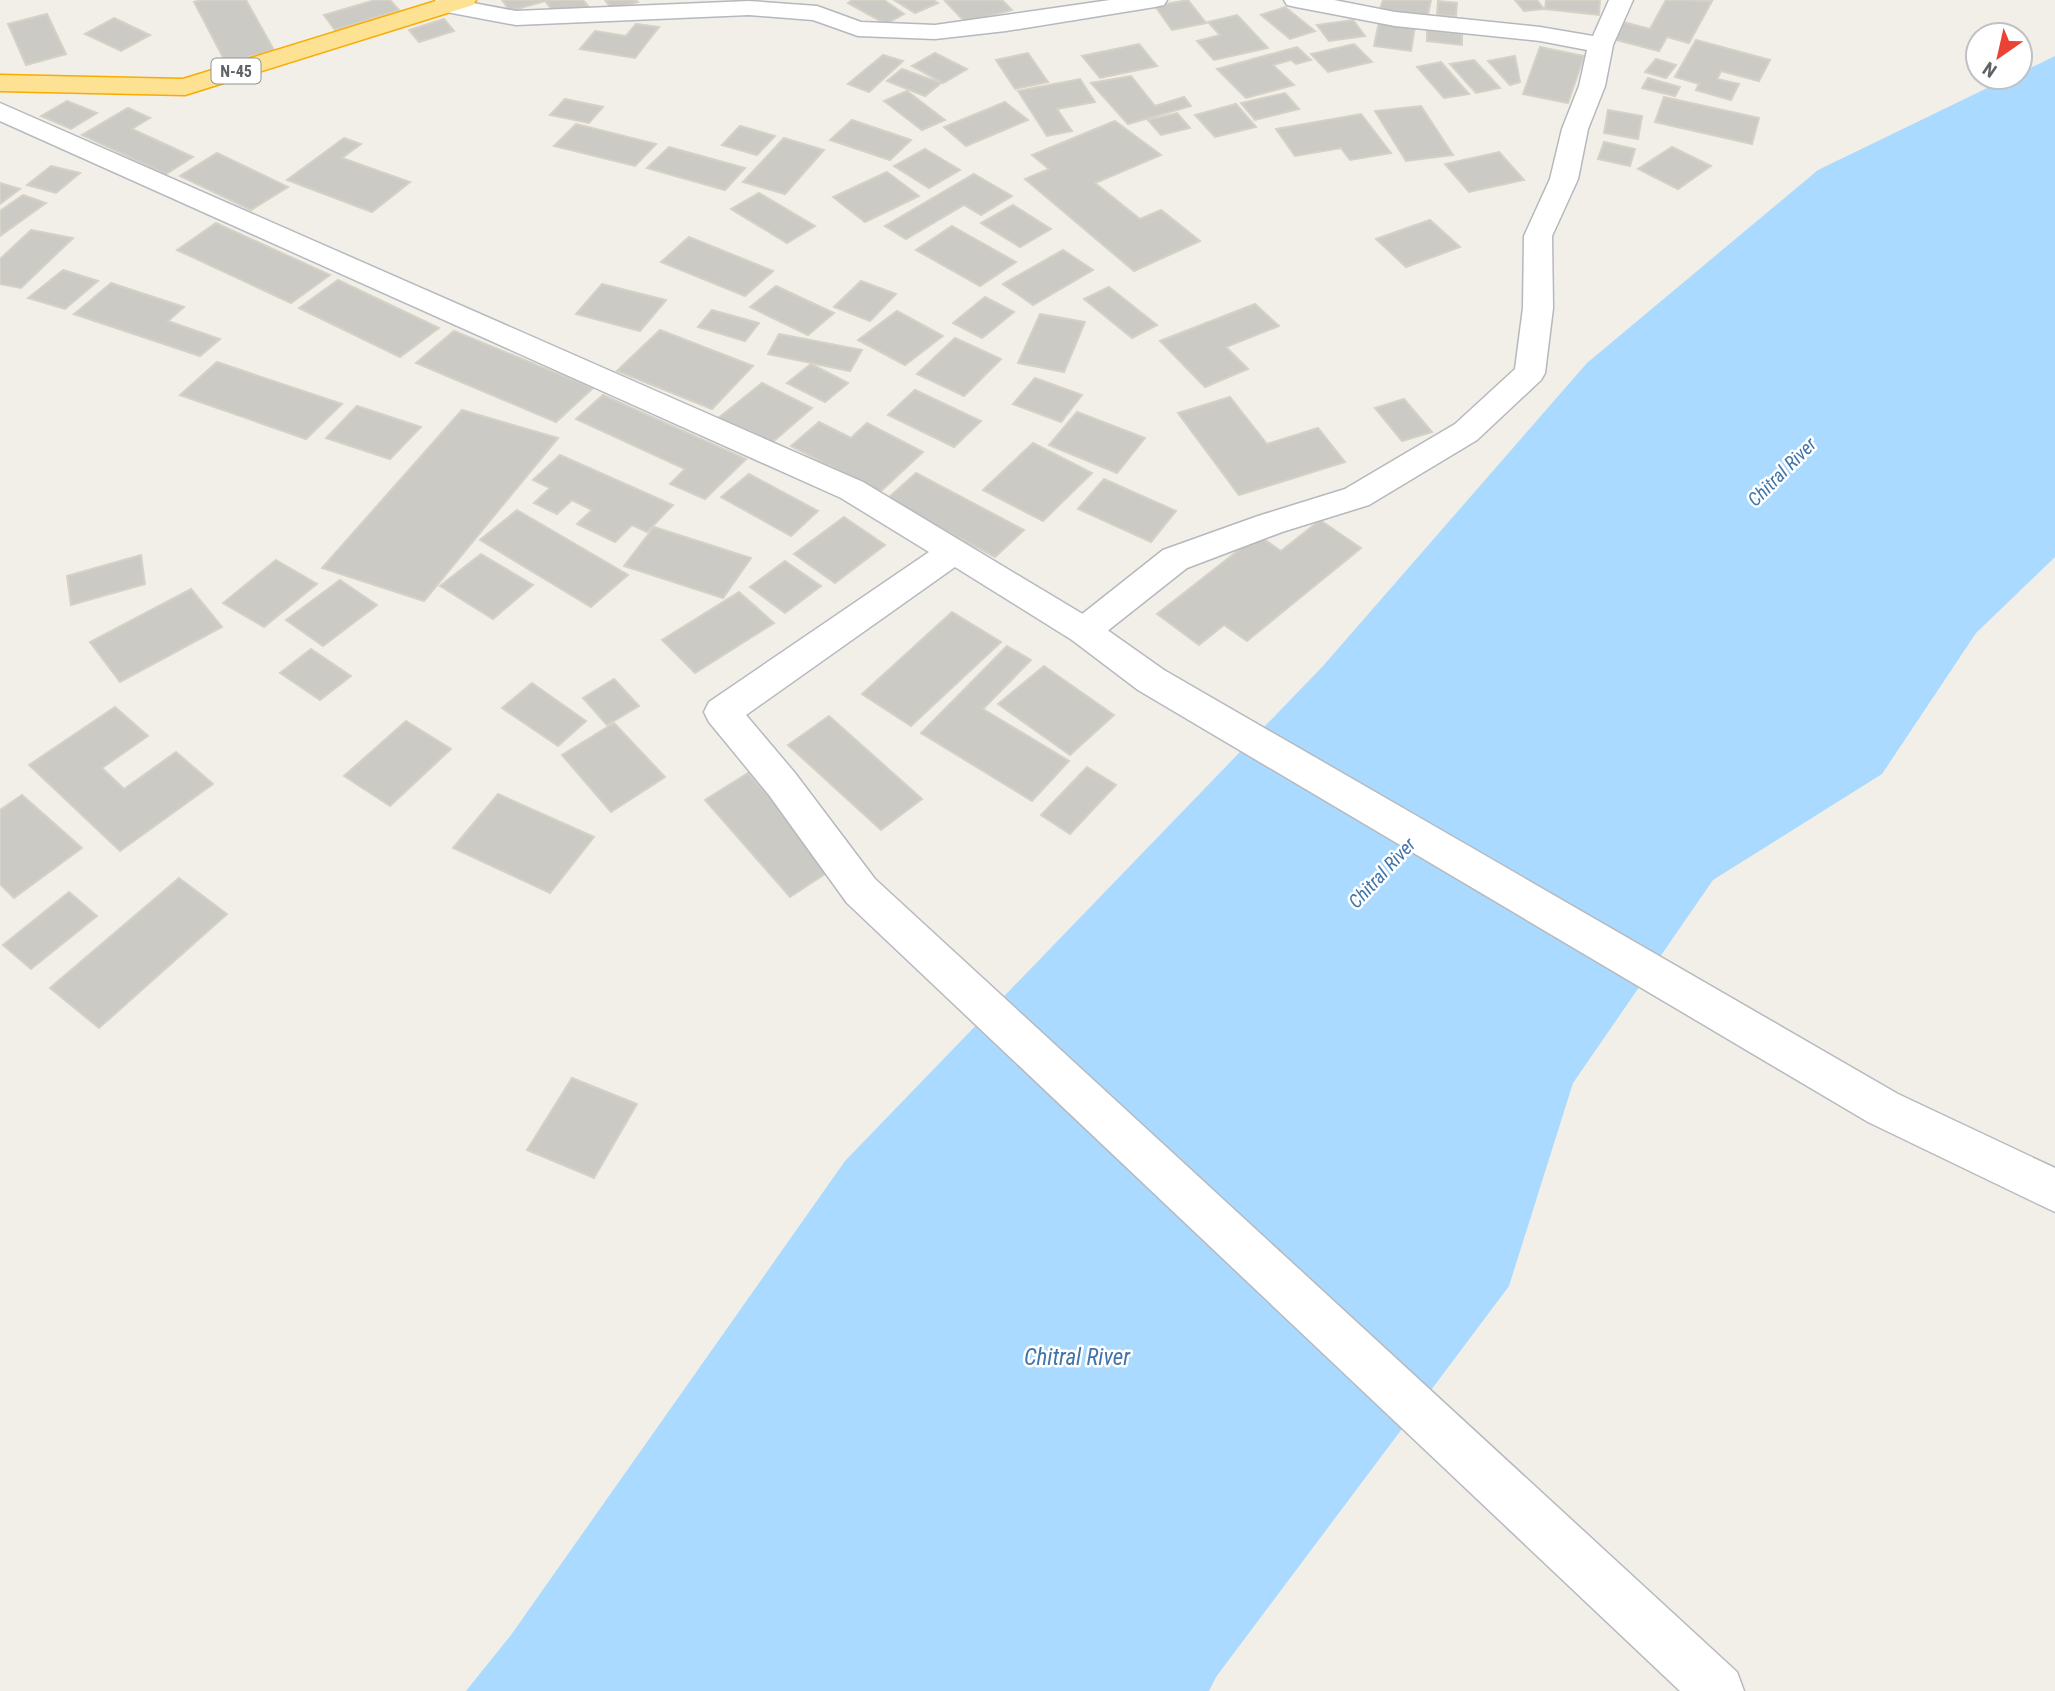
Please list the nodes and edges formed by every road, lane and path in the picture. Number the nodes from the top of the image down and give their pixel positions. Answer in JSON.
{"nodes":[{"id":1,"x":1155,"y":0,"type":"edge"},
{"id":2,"x":1296,"y":0,"type":"edge"},
{"id":3,"x":1621,"y":0,"type":"edge"},
{"id":4,"x":455,"y":3,"type":"edge"},
{"id":5,"x":1601,"y":45,"type":"junction"},
{"id":6,"x":0,"y":83,"type":"edge"},
{"id":7,"x":0,"y":111,"type":"edge"},
{"id":8,"x":954,"y":551,"type":"junction"},
{"id":9,"x":1084,"y":631,"type":"junction"},
{"id":10,"x":2055,"y":1191,"type":"edge"},
{"id":11,"x":1718,"y":1691,"type":"edge"}],
"edges":[{"from":1,"to":4,"type":"street"},
{"from":2,"to":5,"type":"street"},
{"from":3,"to":5,"type":"street"},
{"from":4,"to":6,"type":"highway","number":"N-45"},
{"from":5,"to":9,"type":"street"},
{"from":7,"to":8,"type":"street"},
{"from":8,"to":9,"type":"street"},
{"from":8,"to":11,"type":"street"},
{"from":9,"to":10,"type":"street"}]}
